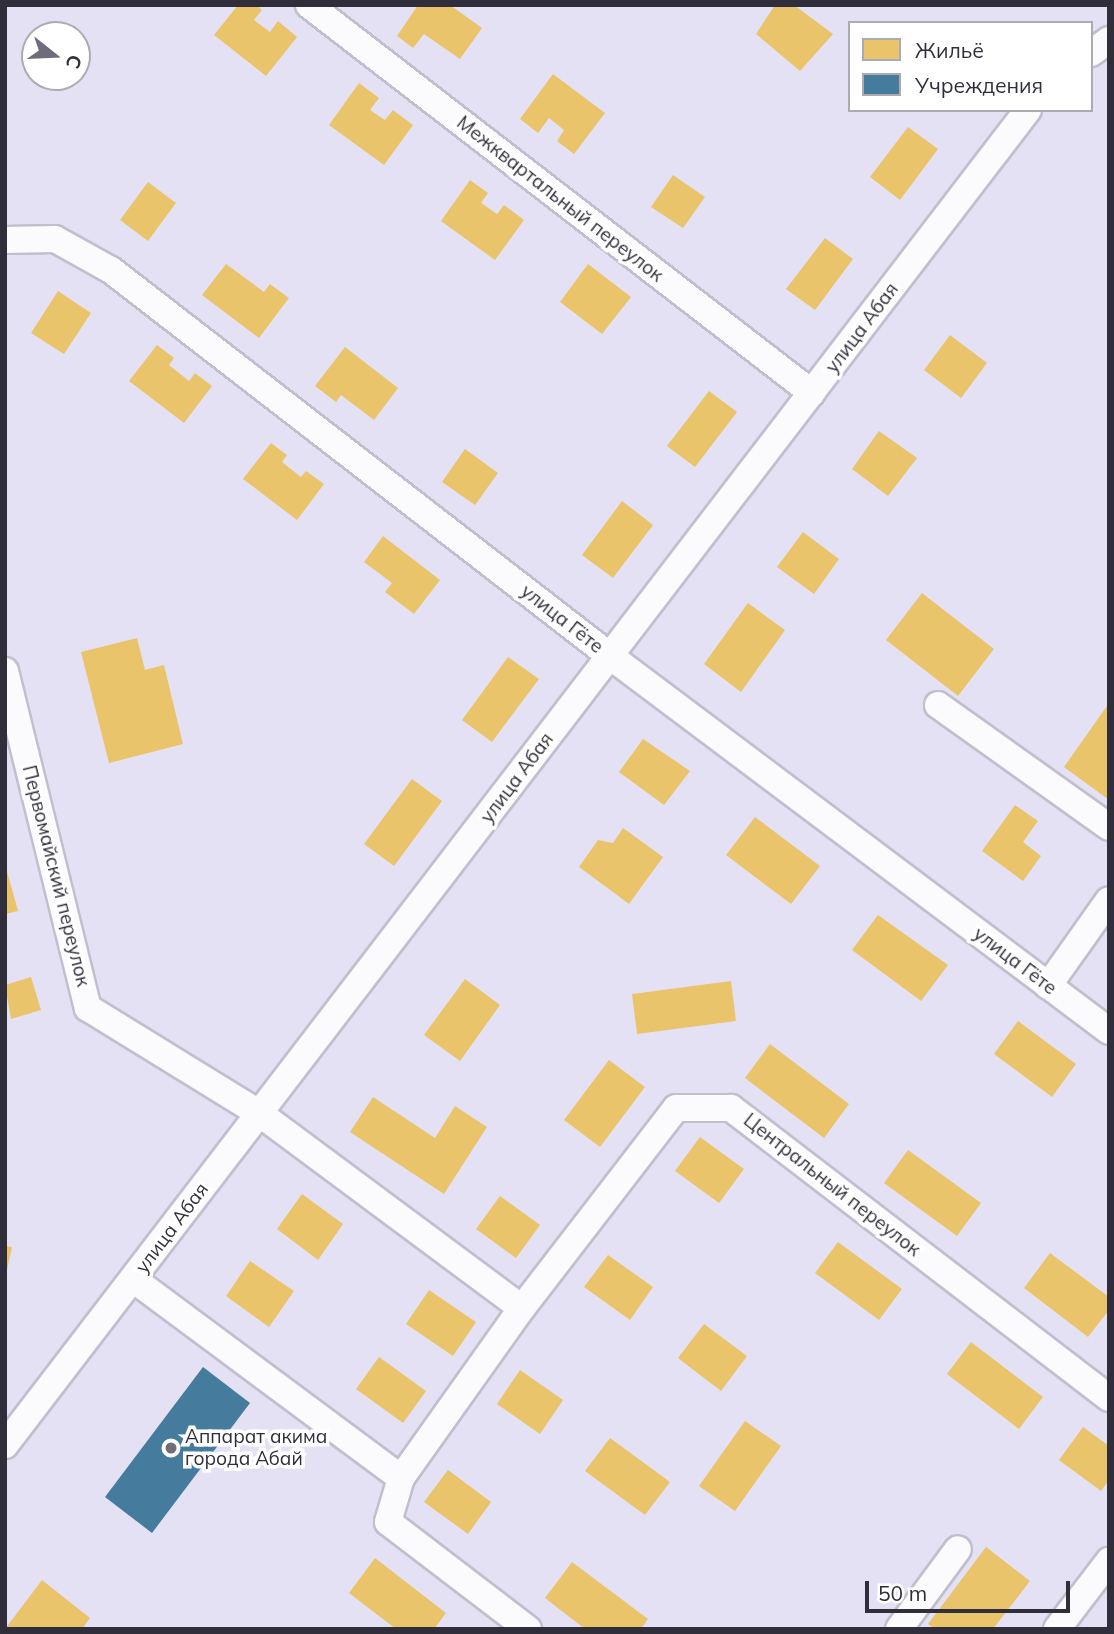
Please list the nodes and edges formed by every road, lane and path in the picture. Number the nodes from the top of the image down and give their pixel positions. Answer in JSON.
{"nodes":[{"id":1,"x":309,"y":5,"type":"edge"},
{"id":2,"x":1109,"y":40,"type":"edge"},
{"id":3,"x":1093,"y":52,"type":"edge"},
{"id":4,"x":1026,"y":112,"type":"edge"},
{"id":5,"x":5,"y":240,"type":"edge"},
{"id":6,"x":812,"y":393,"type":"junction"},
{"id":7,"x":610,"y":656,"type":"junction"},
{"id":8,"x":5,"y":671,"type":"edge"},
{"id":9,"x":938,"y":705,"type":"dead end"},
{"id":10,"x":1109,"y":827,"type":"edge"},
{"id":11,"x":1109,"y":900,"type":"edge"},
{"id":12,"x":1048,"y":986,"type":"junction"},
{"id":13,"x":1109,"y":1031,"type":"edge"},
{"id":14,"x":259,"y":1114,"type":"junction"},
{"id":15,"x":133,"y":1279,"type":"junction"},
{"id":16,"x":522,"y":1308,"type":"junction"},
{"id":17,"x":1109,"y":1398,"type":"edge"},
{"id":18,"x":5,"y":1446,"type":"edge"},
{"id":19,"x":401,"y":1478,"type":"junction"},
{"id":20,"x":958,"y":1549,"type":"dead end"},
{"id":21,"x":1109,"y":1561,"type":"edge"},
{"id":22,"x":528,"y":1629,"type":"edge"},
{"id":23,"x":899,"y":1629,"type":"edge"},
{"id":24,"x":1057,"y":1629,"type":"edge"}],
"edges":[{"from":1,"to":6,"type":"street","name":"Межквартальный переулок"},
{"from":2,"to":3,"type":"street"},
{"from":4,"to":6,"type":"street","name":"улица Абая"},
{"from":5,"to":7,"type":"street","name":"улица Гёте"},
{"from":6,"to":7,"type":"street","name":"улица Абая"},
{"from":7,"to":12,"type":"street","name":"улица Гёте"},
{"from":7,"to":14,"type":"street","name":"улица Абая"},
{"from":8,"to":14,"type":"street","name":"Первомайский переулок"},
{"from":9,"to":10,"type":"street"},
{"from":11,"to":12,"type":"street"},
{"from":12,"to":13,"type":"street","name":"улица Гёте"},
{"from":14,"to":15,"type":"street","name":"улица Абая"},
{"from":14,"to":16,"type":"street","name":"Первомайский переулок"},
{"from":15,"to":18,"type":"street","name":"улица Абая"},
{"from":15,"to":19,"type":"street"},
{"from":16,"to":17,"type":"street","name":"Центральный переулок"},
{"from":16,"to":19,"type":"street","name":"Центральный переулок"},
{"from":19,"to":22,"type":"street","name":"Центральный переулок"},
{"from":20,"to":23,"type":"street"},
{"from":21,"to":24,"type":"street"}]}
